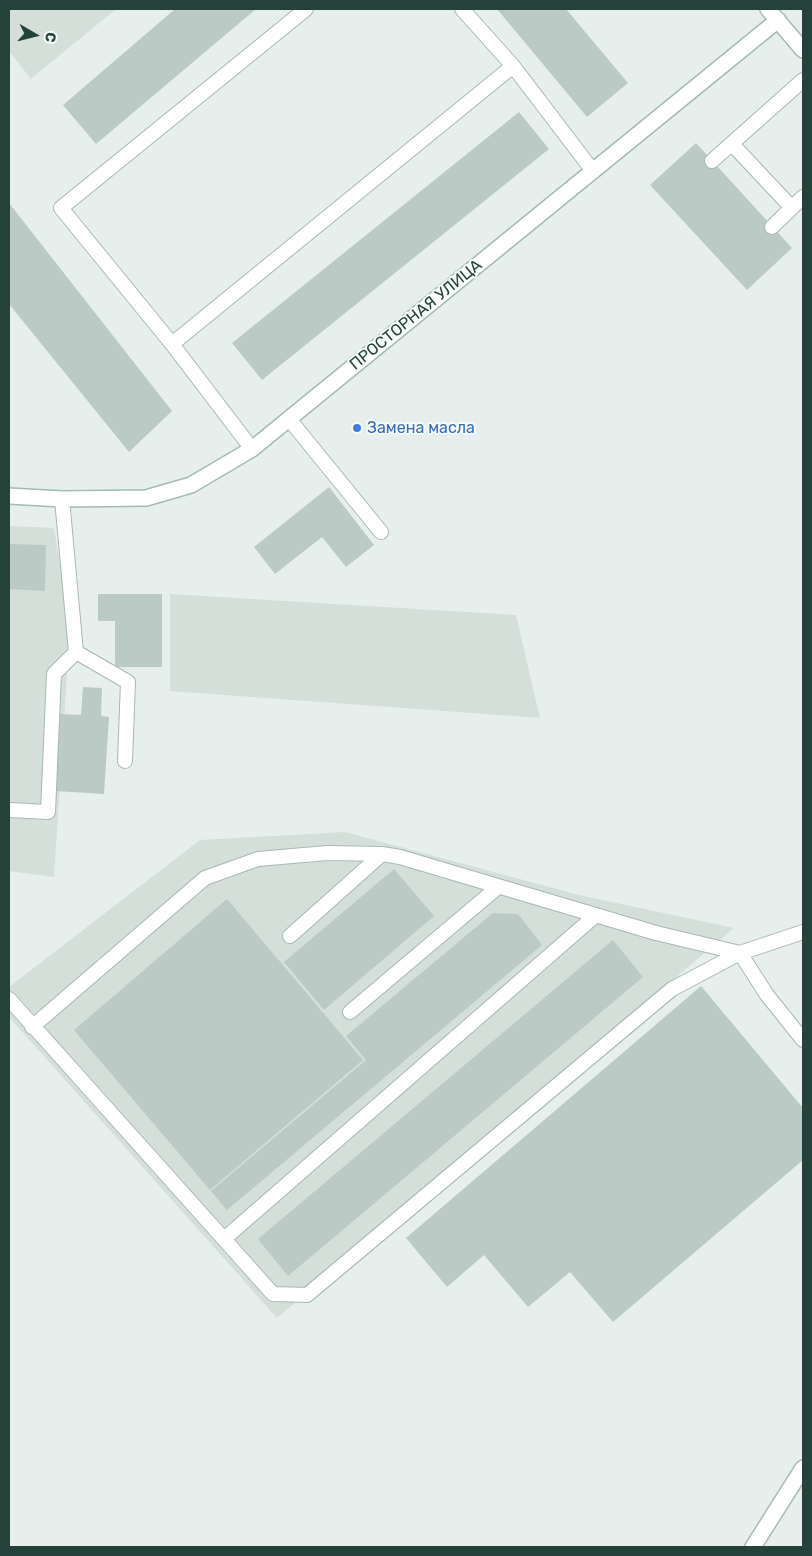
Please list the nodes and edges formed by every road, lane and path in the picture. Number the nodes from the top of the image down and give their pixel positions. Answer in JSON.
{"nodes":[{"id":1,"x":306,"y":9,"type":"edge"},
{"id":2,"x":462,"y":9,"type":"edge"},
{"id":3,"x":773,"y":14,"type":"edge"},
{"id":4,"x":803,"y":50,"type":"edge"},
{"id":5,"x":513,"y":66,"type":"junction"},
{"id":6,"x":803,"y":80,"type":"edge"},
{"id":7,"x":732,"y":144,"type":"junction"},
{"id":8,"x":712,"y":161,"type":"dead end"},
{"id":9,"x":593,"y":171,"type":"junction"},
{"id":10,"x":803,"y":197,"type":"edge"},
{"id":11,"x":792,"y":208,"type":"junction"},
{"id":12,"x":772,"y":227,"type":"dead end"},
{"id":13,"x":172,"y":344,"type":"junction"},
{"id":14,"x":289,"y":419,"type":"junction"},
{"id":15,"x":252,"y":449,"type":"junction"},
{"id":16,"x":9,"y":496,"type":"edge"},
{"id":17,"x":62,"y":499,"type":"junction"},
{"id":18,"x":381,"y":532,"type":"dead end"},
{"id":19,"x":76,"y":652,"type":"junction"},
{"id":20,"x":125,"y":761,"type":"dead end"},
{"id":21,"x":9,"y":810,"type":"edge"},
{"id":22,"x":382,"y":854,"type":"junction"},
{"id":23,"x":498,"y":887,"type":"junction"},
{"id":24,"x":596,"y":915,"type":"junction"},
{"id":25,"x":803,"y":932,"type":"edge"},
{"id":26,"x":290,"y":936,"type":"dead end"},
{"id":27,"x":740,"y":952,"type":"junction"},
{"id":28,"x":9,"y":999,"type":"edge"},
{"id":29,"x":350,"y":1012,"type":"dead end"},
{"id":30,"x":32,"y":1027,"type":"junction"},
{"id":31,"x":803,"y":1040,"type":"edge"},
{"id":32,"x":224,"y":1240,"type":"junction"},
{"id":33,"x":803,"y":1468,"type":"edge"},
{"id":34,"x":754,"y":1547,"type":"edge"}],
"edges":[{"from":1,"to":13,"type":"lane"},
{"from":2,"to":5,"type":"lane"},
{"from":3,"to":4,"type":"street"},
{"from":3,"to":9,"type":"street","name":"ПРОСТОРНАЯ УЛИЦА"},
{"from":5,"to":9,"type":"lane"},
{"from":5,"to":13,"type":"lane"},
{"from":6,"to":7,"type":"lane"},
{"from":7,"to":8,"type":"lane"},
{"from":7,"to":11,"type":"lane"},
{"from":9,"to":14,"type":"street","name":"ПРОСТОРНАЯ УЛИЦА"},
{"from":10,"to":11,"type":"lane"},
{"from":11,"to":12,"type":"lane"},
{"from":13,"to":15,"type":"lane"},
{"from":14,"to":15,"type":"street","name":"ПРОСТОРНАЯ УЛИЦА"},
{"from":14,"to":18,"type":"lane"},
{"from":15,"to":17,"type":"street","name":"ПРОСТОРНАЯ УЛИЦА"},
{"from":16,"to":17,"type":"street","name":"ПРОСТОРНАЯ УЛИЦА"},
{"from":17,"to":19,"type":"lane"},
{"from":19,"to":20,"type":"lane"},
{"from":19,"to":21,"type":"lane"},
{"from":22,"to":23,"type":"lane"},
{"from":22,"to":26,"type":"lane"},
{"from":22,"to":30,"type":"lane"},
{"from":23,"to":24,"type":"lane"},
{"from":23,"to":29,"type":"lane"},
{"from":24,"to":27,"type":"lane"},
{"from":24,"to":32,"type":"lane"},
{"from":25,"to":27,"type":"lane"},
{"from":27,"to":31,"type":"lane"},
{"from":27,"to":32,"type":"lane"},
{"from":28,"to":30,"type":"lane"},
{"from":30,"to":32,"type":"lane"},
{"from":33,"to":34,"type":"street"}]}
